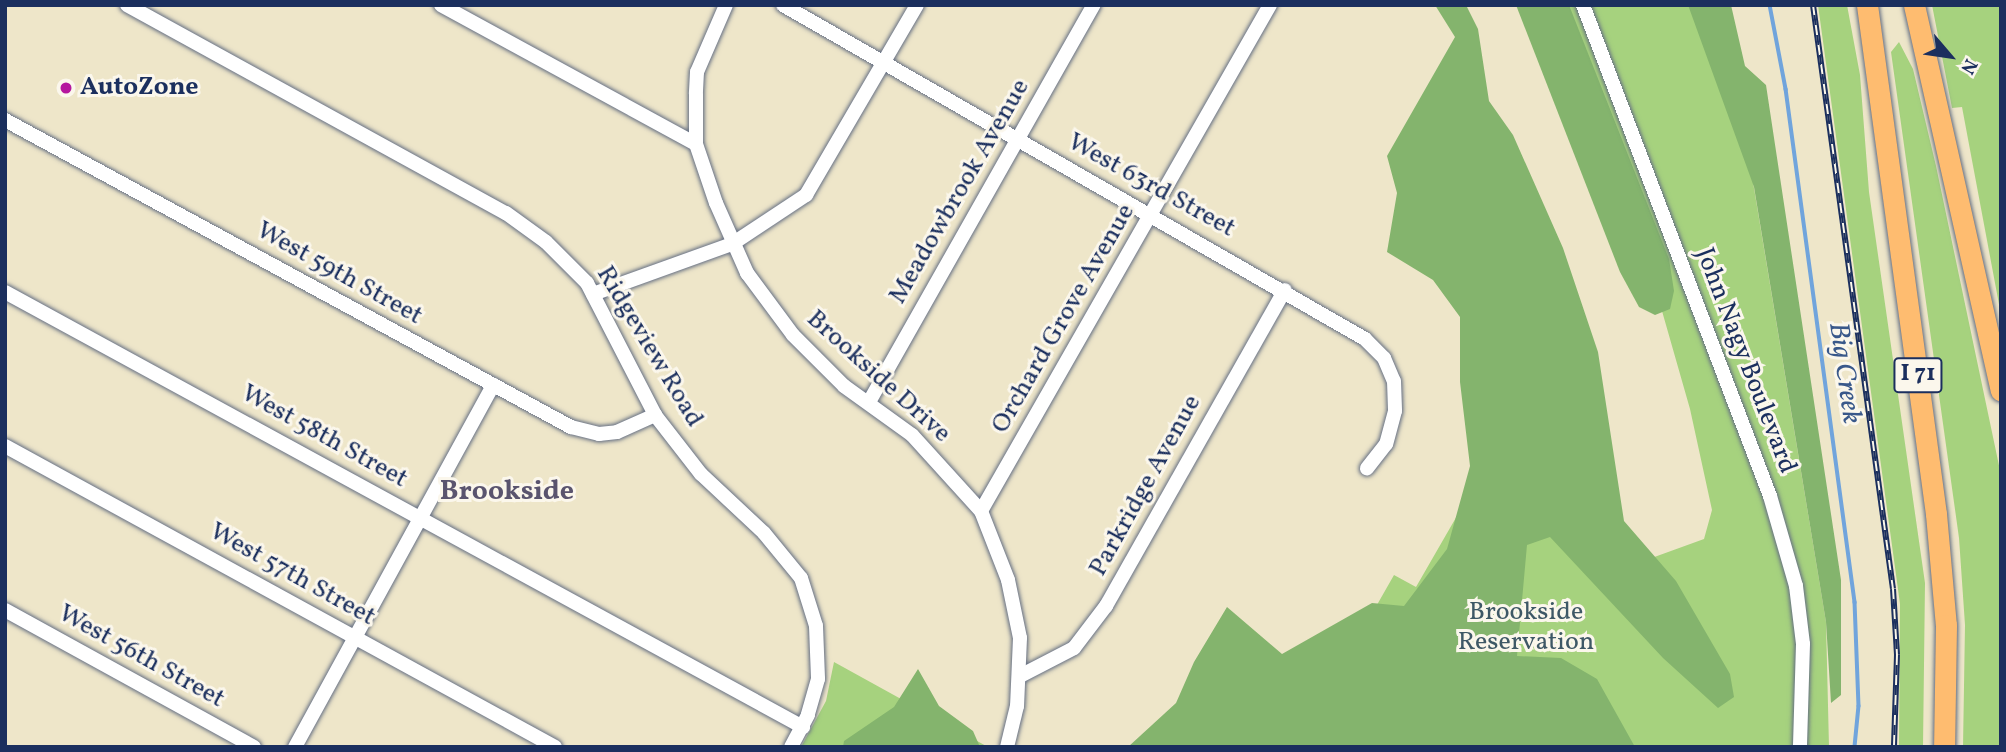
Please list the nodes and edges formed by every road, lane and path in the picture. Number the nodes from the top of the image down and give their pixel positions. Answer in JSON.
{"nodes":[{"id":1,"x":127,"y":5,"type":"edge"},
{"id":2,"x":441,"y":5,"type":"edge"},
{"id":3,"x":726,"y":5,"type":"edge"},
{"id":4,"x":783,"y":5,"type":"edge"},
{"id":5,"x":917,"y":5,"type":"edge"},
{"id":6,"x":1094,"y":5,"type":"edge"},
{"id":7,"x":1270,"y":5,"type":"edge"},
{"id":8,"x":1583,"y":5,"type":"edge"},
{"id":9,"x":1867,"y":5,"type":"edge"},
{"id":10,"x":1914,"y":5,"type":"edge"},
{"id":11,"x":884,"y":63,"type":"junction"},
{"id":12,"x":5,"y":120,"type":"edge"},
{"id":13,"x":1018,"y":139,"type":"junction"},
{"id":14,"x":696,"y":144,"type":"junction"},
{"id":15,"x":1153,"y":214,"type":"junction"},
{"id":16,"x":732,"y":244,"type":"junction"},
{"id":17,"x":1285,"y":290,"type":"junction"},
{"id":18,"x":5,"y":292,"type":"edge"},
{"id":19,"x":593,"y":294,"type":"junction"},
{"id":20,"x":493,"y":385,"type":"junction"},
{"id":21,"x":2001,"y":390,"type":"edge"},
{"id":22,"x":869,"y":402,"type":"junction"},
{"id":23,"x":655,"y":415,"type":"junction"},
{"id":24,"x":5,"y":446,"type":"edge"},
{"id":25,"x":1367,"y":468,"type":"dead end"},
{"id":26,"x":981,"y":511,"type":"junction"},
{"id":27,"x":420,"y":517,"type":"junction"},
{"id":28,"x":5,"y":610,"type":"edge"},
{"id":29,"x":355,"y":637,"type":"junction"},
{"id":30,"x":1020,"y":676,"type":"junction"},
{"id":31,"x":803,"y":727,"type":"junction"},
{"id":32,"x":254,"y":747,"type":"edge"},
{"id":33,"x":295,"y":747,"type":"edge"},
{"id":34,"x":555,"y":747,"type":"edge"},
{"id":35,"x":791,"y":747,"type":"edge"},
{"id":36,"x":1007,"y":747,"type":"edge"},
{"id":37,"x":1800,"y":747,"type":"edge"},
{"id":38,"x":1944,"y":747,"type":"edge"}],
"edges":[{"from":1,"to":19,"type":"street","name":"Ridgeview Road"},
{"from":2,"to":14,"type":"street"},
{"from":3,"to":14,"type":"street","name":"Brookside Drive"},
{"from":4,"to":11,"type":"street","name":"West 63rd Street"},
{"from":5,"to":11,"type":"street"},
{"from":6,"to":13,"type":"street","name":"Meadowbrook Avenue"},
{"from":7,"to":15,"type":"street","name":"Orchard Grove Avenue"},
{"from":8,"to":37,"type":"street","name":"John Nagy Boulevard"},
{"from":9,"to":38,"type":"highway","number":"I 71"},
{"from":10,"to":21,"type":"highway"},
{"from":11,"to":13,"type":"street","name":"West 63rd Street"},
{"from":11,"to":16,"type":"street"},
{"from":12,"to":20,"type":"street","name":"West 59th Street"},
{"from":13,"to":15,"type":"street","name":"West 63rd Street"},
{"from":13,"to":22,"type":"street","name":"Meadowbrook Avenue"},
{"from":14,"to":16,"type":"street","name":"Brookside Drive"},
{"from":15,"to":17,"type":"street","name":"West 63rd Street"},
{"from":15,"to":26,"type":"street","name":"Orchard Grove Avenue"},
{"from":16,"to":19,"type":"street"},
{"from":16,"to":22,"type":"street","name":"Brookside Drive"},
{"from":17,"to":25,"type":"street","name":"West 63rd Street"},
{"from":17,"to":30,"type":"street","name":"Parkridge Avenue"},
{"from":18,"to":27,"type":"street","name":"West 58th Street"},
{"from":19,"to":23,"type":"street","name":"Ridgeview Road"},
{"from":20,"to":23,"type":"street","name":"West 59th Street"},
{"from":20,"to":27,"type":"street"},
{"from":22,"to":26,"type":"street","name":"Brookside Drive"},
{"from":23,"to":31,"type":"street","name":"Ridgeview Road"},
{"from":24,"to":29,"type":"street","name":"West 57th Street"},
{"from":26,"to":30,"type":"street","name":"Brookside Drive"},
{"from":27,"to":29,"type":"street"},
{"from":27,"to":31,"type":"street","name":"West 58th Street"},
{"from":28,"to":32,"type":"street","name":"West 56th Street"},
{"from":29,"to":33,"type":"street"},
{"from":29,"to":34,"type":"street","name":"West 57th Street"},
{"from":30,"to":36,"type":"street","name":"Brookside Drive"},
{"from":31,"to":35,"type":"street","name":"Ridgeview Road"}]}
